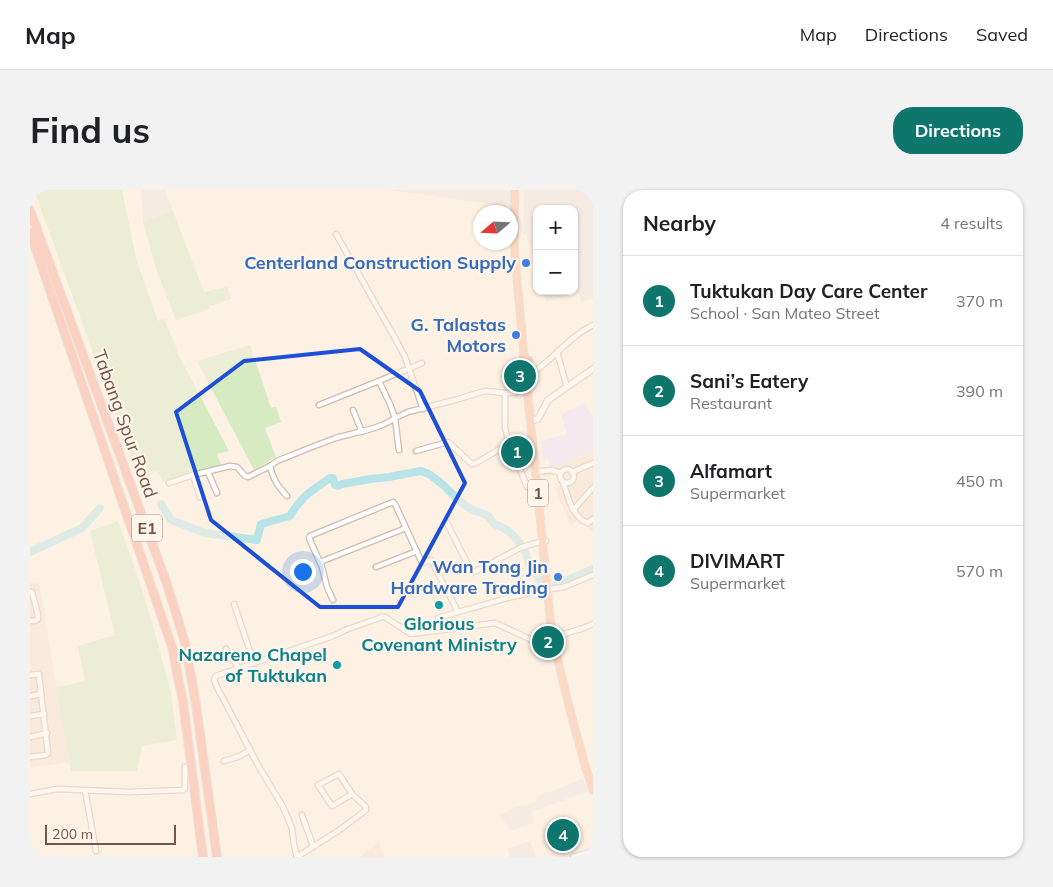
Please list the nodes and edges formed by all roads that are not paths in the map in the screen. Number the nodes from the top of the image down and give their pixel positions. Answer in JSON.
{"nodes":[{"id":1,"x":515,"y":190,"type":"edge"},
{"id":2,"x":519,"y":190,"type":"edge"},
{"id":3,"x":30,"y":210,"type":"edge"},
{"id":4,"x":30,"y":232,"type":"edge"},
{"id":5,"x":336,"y":234,"type":"dead end"},
{"id":6,"x":593,"y":325,"type":"edge"},
{"id":7,"x":557,"y":352,"type":"junction"},
{"id":8,"x":422,"y":363,"type":"dead end"},
{"id":9,"x":410,"y":369,"type":"junction"},
{"id":10,"x":593,"y":369,"type":"edge"},
{"id":11,"x":529,"y":375,"type":"junction"},
{"id":12,"x":379,"y":381,"type":"junction"},
{"id":13,"x":529,"y":386,"type":"junction"},
{"id":14,"x":567,"y":387,"type":"junction"},
{"id":15,"x":505,"y":393,"type":"junction"},
{"id":16,"x":319,"y":405,"type":"dead end"},
{"id":17,"x":423,"y":409,"type":"junction"},
{"id":18,"x":353,"y":410,"type":"dead end"},
{"id":19,"x":395,"y":418,"type":"junction"},
{"id":20,"x":533,"y":421,"type":"junction"},
{"id":21,"x":362,"y":432,"type":"junction"},
{"id":22,"x":508,"y":440,"type":"tunnel mouth"},
{"id":23,"x":505,"y":446,"type":"dead end"},
{"id":24,"x":399,"y":450,"type":"dead end"},
{"id":25,"x":416,"y":451,"type":"dead end"},
{"id":26,"x":516,"y":458,"type":"tunnel mouth"},
{"id":27,"x":593,"y":463,"type":"edge"},
{"id":28,"x":270,"y":466,"type":"junction"},
{"id":29,"x":208,"y":472,"type":"junction"},
{"id":30,"x":538,"y":472,"type":"junction"},
{"id":31,"x":572,"y":472,"type":"junction"},
{"id":32,"x":561,"y":473,"type":"junction"},
{"id":33,"x":192,"y":475,"type":"junction"},
{"id":34,"x":564,"y":482,"type":"junction"},
{"id":35,"x":169,"y":483,"type":"dead end"},
{"id":36,"x":539,"y":486,"type":"junction"},
{"id":37,"x":593,"y":488,"type":"edge"},
{"id":38,"x":217,"y":493,"type":"dead end"},
{"id":39,"x":287,"y":496,"type":"dead end"},
{"id":40,"x":200,"y":497,"type":"dead end"},
{"id":41,"x":573,"y":510,"type":"junction"},
{"id":42,"x":593,"y":519,"type":"edge"},
{"id":43,"x":447,"y":524,"type":"dead end"},
{"id":44,"x":406,"y":528,"type":"junction"},
{"id":45,"x":544,"y":541,"type":"junction"},
{"id":46,"x":417,"y":551,"type":"junction"},
{"id":47,"x":320,"y":562,"type":"junction"},
{"id":48,"x":376,"y":567,"type":"dead end"},
{"id":49,"x":593,"y":575,"type":"edge"},
{"id":50,"x":549,"y":590,"type":"junction"},
{"id":51,"x":30,"y":592,"type":"edge"},
{"id":52,"x":334,"y":600,"type":"dead end"},
{"id":53,"x":234,"y":604,"type":"dead end"},
{"id":54,"x":458,"y":612,"type":"junction"},
{"id":55,"x":438,"y":618,"type":"dead end"},
{"id":56,"x":30,"y":621,"type":"edge"},
{"id":57,"x":593,"y":624,"type":"edge"},
{"id":58,"x":554,"y":636,"type":"junction"},
{"id":59,"x":226,"y":649,"type":"dead end"},
{"id":60,"x":254,"y":663,"type":"junction"},
{"id":61,"x":239,"y":669,"type":"junction"},
{"id":62,"x":30,"y":674,"type":"edge"},
{"id":63,"x":41,"y":694,"type":"junction"},
{"id":64,"x":30,"y":696,"type":"edge"},
{"id":65,"x":44,"y":714,"type":"junction"},
{"id":66,"x":30,"y":716,"type":"edge"},
{"id":67,"x":47,"y":733,"type":"junction"},
{"id":68,"x":30,"y":737,"type":"edge"},
{"id":69,"x":250,"y":750,"type":"junction"},
{"id":70,"x":30,"y":757,"type":"edge"},
{"id":71,"x":224,"y":761,"type":"dead end"},
{"id":72,"x":185,"y":767,"type":"dead end"},
{"id":73,"x":593,"y":776,"type":"edge"},
{"id":74,"x":85,"y":790,"type":"junction"},
{"id":75,"x":593,"y":790,"type":"edge"},
{"id":76,"x":30,"y":794,"type":"edge"},
{"id":77,"x":352,"y":794,"type":"junction"},
{"id":78,"x":302,"y":815,"type":"dead end"},
{"id":79,"x":313,"y":846,"type":"junction"},
{"id":80,"x":96,"y":851,"type":"dead end"},
{"id":81,"x":593,"y":851,"type":"edge"},
{"id":82,"x":203,"y":857,"type":"edge"},
{"id":83,"x":217,"y":857,"type":"edge"},
{"id":84,"x":297,"y":857,"type":"edge"},
{"id":85,"x":573,"y":857,"type":"edge"}],
"edges":[{"from":1,"to":11,"type":"highway","number":"1"},
{"from":2,"to":11,"type":"highway","number":"1"},
{"from":3,"to":83,"type":"highway","name":"Tabang Spur Road","number":"E1"},
{"from":4,"to":82,"type":"highway","name":"Tabang Spur Road","number":"E1"},
{"from":5,"to":9,"type":"street"},
{"from":6,"to":7,"type":"street"},
{"from":7,"to":11,"type":"street"},
{"from":7,"to":14,"type":"street"},
{"from":8,"to":9,"type":"street"},
{"from":9,"to":12,"type":"street"},
{"from":9,"to":17,"type":"street"},
{"from":10,"to":14,"type":"street"},
{"from":11,"to":13,"type":"highway","number":"1"},
{"from":12,"to":16,"type":"street"},
{"from":12,"to":19,"type":"street"},
{"from":13,"to":15,"type":"street"},
{"from":13,"to":20,"type":"highway","number":"1"},
{"from":14,"to":20,"type":"street"},
{"from":15,"to":17,"type":"street"},
{"from":15,"to":22,"type":"street"},
{"from":17,"to":19,"type":"street"},
{"from":18,"to":21,"type":"street"},
{"from":19,"to":21,"type":"street"},
{"from":19,"to":24,"type":"street"},
{"from":20,"to":30,"type":"highway","number":"1"},
{"from":21,"to":28,"type":"street"},
{"from":23,"to":25,"type":"street"},
{"from":26,"to":36,"type":"street"},
{"from":27,"to":31,"type":"street"},
{"from":28,"to":29,"type":"street"},
{"from":28,"to":39,"type":"street"},
{"from":29,"to":33,"type":"street"},
{"from":29,"to":38,"type":"street"},
{"from":30,"to":32,"type":"street"},
{"from":30,"to":36,"type":"highway","number":"1"},
{"from":31,"to":32,"type":"street"},
{"from":31,"to":34,"type":"street"},
{"from":32,"to":34,"type":"street"},
{"from":33,"to":35,"type":"street"},
{"from":33,"to":40,"type":"street"},
{"from":34,"to":41,"type":"street"},
{"from":36,"to":45,"type":"highway","number":"1"},
{"from":37,"to":41,"type":"street"},
{"from":41,"to":42,"type":"street"},
{"from":43,"to":45,"type":"street"},
{"from":44,"to":46,"type":"street"},
{"from":44,"to":47,"type":"street"},
{"from":44,"to":47,"type":"street"},
{"from":45,"to":50,"type":"highway","number":"1"},
{"from":46,"to":48,"type":"street"},
{"from":46,"to":54,"type":"street"},
{"from":47,"to":52,"type":"street"},
{"from":49,"to":50,"type":"street"},
{"from":50,"to":54,"type":"street"},
{"from":50,"to":58,"type":"highway","number":"1"},
{"from":51,"to":56,"type":"street"},
{"from":53,"to":60,"type":"street"},
{"from":54,"to":55,"type":"street"},
{"from":57,"to":58,"type":"street"},
{"from":58,"to":60,"type":"street"},
{"from":58,"to":73,"type":"highway","number":"1"},
{"from":58,"to":75,"type":"highway","number":"1"},
{"from":59,"to":61,"type":"street"},
{"from":60,"to":61,"type":"street"},
{"from":61,"to":69,"type":"street"},
{"from":62,"to":63,"type":"street"},
{"from":63,"to":64,"type":"street"},
{"from":63,"to":65,"type":"street"},
{"from":65,"to":66,"type":"street"},
{"from":65,"to":67,"type":"street"},
{"from":67,"to":68,"type":"street"},
{"from":67,"to":70,"type":"street"},
{"from":69,"to":71,"type":"street"},
{"from":69,"to":84,"type":"street"},
{"from":72,"to":74,"type":"street"},
{"from":74,"to":76,"type":"street"},
{"from":74,"to":80,"type":"street"},
{"from":77,"to":77,"type":"street"},
{"from":77,"to":79,"type":"street"},
{"from":78,"to":79,"type":"street"},
{"from":79,"to":84,"type":"street"},
{"from":81,"to":85,"type":"street"}]}
